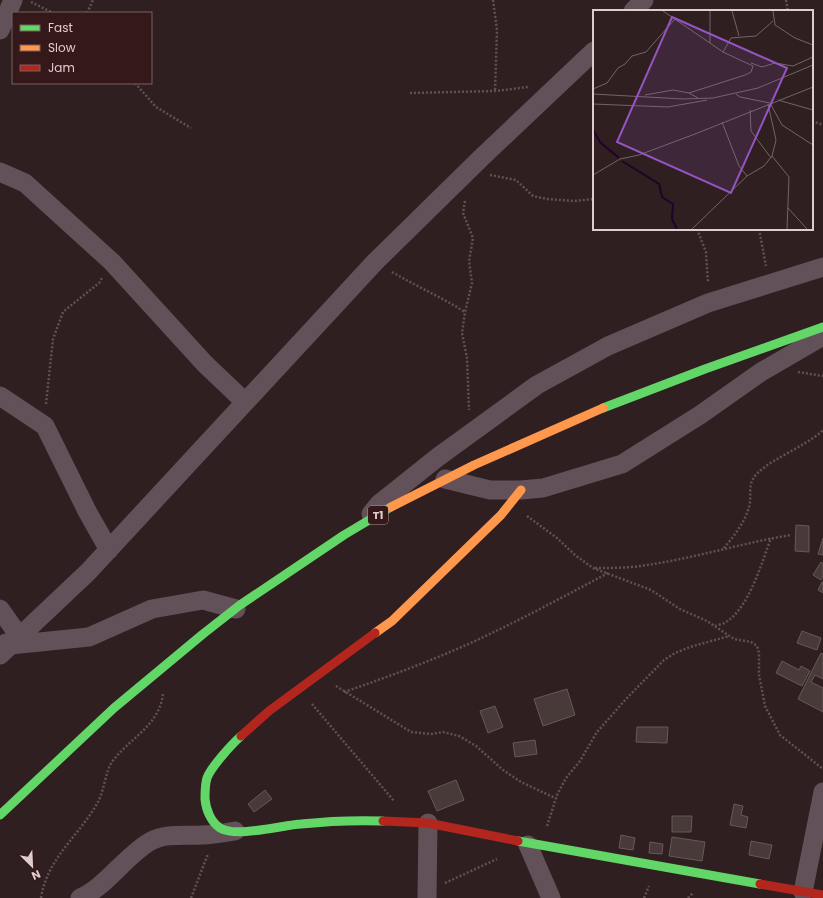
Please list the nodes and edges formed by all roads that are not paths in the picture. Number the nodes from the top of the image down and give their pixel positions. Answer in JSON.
{"nodes":[{"id":1,"x":13,"y":0,"type":"edge"},
{"id":2,"x":644,"y":0,"type":"edge"},
{"id":3,"x":634,"y":10,"type":"edge"},
{"id":4,"x":0,"y":30,"type":"edge"},
{"id":5,"x":593,"y":53,"type":"edge"},
{"id":6,"x":0,"y":172,"type":"edge"},
{"id":7,"x":823,"y":267,"type":"edge"},
{"id":8,"x":823,"y":327,"type":"edge"},
{"id":9,"x":823,"y":336,"type":"edge"},
{"id":10,"x":0,"y":396,"type":"edge"},
{"id":11,"x":246,"y":402,"type":"junction"},
{"id":12,"x":445,"y":479,"type":"junction"},
{"id":13,"x":516,"y":497,"type":"junction"},
{"id":14,"x":362,"y":524,"type":"junction"},
{"id":15,"x":109,"y":550,"type":"junction"},
{"id":16,"x":0,"y":609,"type":"edge"},
{"id":17,"x":236,"y":609,"type":"junction"},
{"id":18,"x":7,"y":644,"type":"edge"},
{"id":19,"x":823,"y":792,"type":"edge"},
{"id":20,"x":0,"y":815,"type":"edge"},
{"id":21,"x":420,"y":823,"type":"junction"},
{"id":22,"x":236,"y":831,"type":"junction"},
{"id":23,"x":535,"y":846,"type":"junction"},
{"id":24,"x":428,"y":894,"type":"edge"},
{"id":25,"x":815,"y":895,"type":"edge"},
{"id":26,"x":80,"y":898,"type":"edge"},
{"id":27,"x":551,"y":898,"type":"edge"}],
"edges":[{"from":1,"to":4,"type":"street"},
{"from":2,"to":3,"type":"street"},
{"from":5,"to":11,"type":"street"},
{"from":6,"to":11,"type":"street"},
{"from":7,"to":14,"type":"street"},
{"from":8,"to":12,"type":"main road","number":"T1"},
{"from":9,"to":13,"type":"street"},
{"from":10,"to":15,"type":"street"},
{"from":11,"to":15,"type":"street"},
{"from":12,"to":13,"type":"street"},
{"from":12,"to":14,"type":"main road","number":"T1"},
{"from":13,"to":22,"type":"main road"},
{"from":14,"to":17,"type":"main road","number":"T1"},
{"from":15,"to":18,"type":"street"},
{"from":16,"to":18,"type":"street"},
{"from":17,"to":18,"type":"street"},
{"from":17,"to":20,"type":"main road","number":"T1"},
{"from":19,"to":25,"type":"street"},
{"from":21,"to":22,"type":"main road"},
{"from":21,"to":23,"type":"main road"},
{"from":21,"to":24,"type":"street"},
{"from":22,"to":26,"type":"street"},
{"from":23,"to":25,"type":"main road"},
{"from":23,"to":27,"type":"street"}]}
